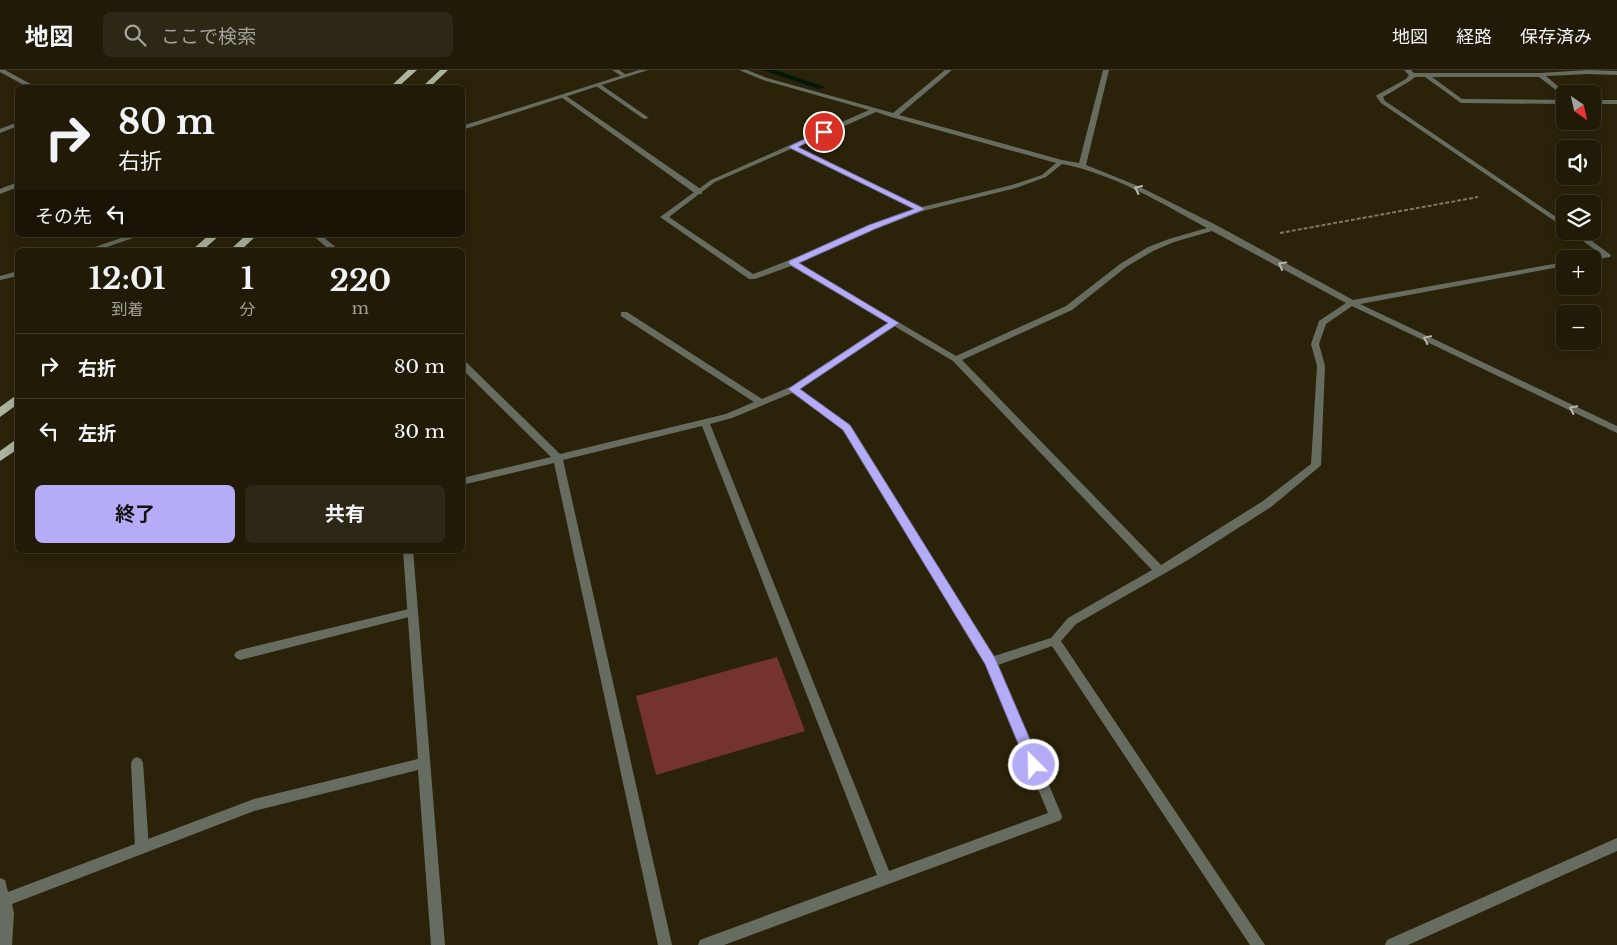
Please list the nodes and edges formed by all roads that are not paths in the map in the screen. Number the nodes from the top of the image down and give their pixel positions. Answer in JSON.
{"nodes":[{"id":1,"x":0,"y":70,"type":"edge"},
{"id":2,"x":413,"y":70,"type":"edge"},
{"id":3,"x":444,"y":70,"type":"edge"},
{"id":4,"x":615,"y":70,"type":"edge"},
{"id":5,"x":645,"y":70,"type":"edge"},
{"id":6,"x":742,"y":70,"type":"edge"},
{"id":7,"x":949,"y":70,"type":"edge"},
{"id":8,"x":1106,"y":70,"type":"edge"},
{"id":9,"x":1407,"y":70,"type":"edge"},
{"id":10,"x":1617,"y":73,"type":"edge"},
{"id":11,"x":9,"y":74,"type":"junction"},
{"id":12,"x":1414,"y":75,"type":"junction"},
{"id":13,"x":1426,"y":75,"type":"junction"},
{"id":14,"x":1540,"y":75,"type":"junction"},
{"id":15,"x":625,"y":76,"type":"junction"},
{"id":16,"x":0,"y":78,"type":"edge"},
{"id":17,"x":29,"y":85,"type":"edge"},
{"id":18,"x":396,"y":85,"type":"edge"},
{"id":19,"x":427,"y":85,"type":"edge"},
{"id":20,"x":598,"y":85,"type":"junction"},
{"id":21,"x":1556,"y":88,"type":"edge"},
{"id":22,"x":562,"y":96,"type":"junction"},
{"id":23,"x":1556,"y":102,"type":"edge"},
{"id":24,"x":1601,"y":102,"type":"edge"},
{"id":25,"x":1617,"y":102,"type":"edge"},
{"id":26,"x":873,"y":111,"type":"junction"},
{"id":27,"x":893,"y":116,"type":"junction"},
{"id":28,"x":646,"y":118,"type":"dead end"},
{"id":29,"x":15,"y":125,"type":"edge"},
{"id":30,"x":465,"y":127,"type":"edge"},
{"id":31,"x":0,"y":132,"type":"edge"},
{"id":32,"x":792,"y":147,"type":"junction"},
{"id":33,"x":1061,"y":162,"type":"junction"},
{"id":34,"x":1082,"y":166,"type":"junction"},
{"id":35,"x":15,"y":185,"type":"edge"},
{"id":36,"x":0,"y":192,"type":"edge"},
{"id":37,"x":699,"y":192,"type":"junction"},
{"id":38,"x":921,"y":209,"type":"junction"},
{"id":39,"x":1556,"y":220,"type":"edge"},
{"id":40,"x":1215,"y":228,"type":"junction"},
{"id":41,"x":132,"y":237,"type":"edge"},
{"id":42,"x":212,"y":237,"type":"edge"},
{"id":43,"x":250,"y":237,"type":"edge"},
{"id":44,"x":319,"y":237,"type":"edge"},
{"id":45,"x":1586,"y":240,"type":"edge"},
{"id":46,"x":96,"y":248,"type":"edge"},
{"id":47,"x":199,"y":248,"type":"edge"},
{"id":48,"x":237,"y":248,"type":"edge"},
{"id":49,"x":332,"y":248,"type":"edge"},
{"id":50,"x":1601,"y":256,"type":"edge"},
{"id":51,"x":792,"y":263,"type":"junction"},
{"id":52,"x":1556,"y":266,"type":"edge"},
{"id":53,"x":15,"y":274,"type":"edge"},
{"id":54,"x":0,"y":278,"type":"edge"},
{"id":55,"x":1352,"y":303,"type":"junction"},
{"id":56,"x":624,"y":314,"type":"dead end"},
{"id":57,"x":894,"y":323,"type":"junction"},
{"id":58,"x":956,"y":359,"type":"junction"},
{"id":59,"x":465,"y":366,"type":"edge"},
{"id":60,"x":793,"y":389,"type":"junction"},
{"id":61,"x":15,"y":400,"type":"edge"},
{"id":62,"x":760,"y":402,"type":"junction"},
{"id":63,"x":0,"y":413,"type":"edge"},
{"id":64,"x":705,"y":422,"type":"junction"},
{"id":65,"x":1617,"y":430,"type":"edge"},
{"id":66,"x":15,"y":444,"type":"edge"},
{"id":67,"x":0,"y":457,"type":"edge"},
{"id":68,"x":558,"y":458,"type":"junction"},
{"id":69,"x":465,"y":481,"type":"edge"},
{"id":70,"x":408,"y":553,"type":"edge"},
{"id":71,"x":1160,"y":571,"type":"junction"},
{"id":72,"x":413,"y":612,"type":"junction"},
{"id":73,"x":1055,"y":641,"type":"junction"},
{"id":74,"x":240,"y":655,"type":"dead end"},
{"id":75,"x":991,"y":662,"type":"junction"},
{"id":76,"x":137,"y":763,"type":"dead end"},
{"id":77,"x":424,"y":763,"type":"junction"},
{"id":78,"x":1617,"y":844,"type":"edge"},
{"id":79,"x":142,"y":848,"type":"junction"},
{"id":80,"x":885,"y":879,"type":"junction"},
{"id":81,"x":0,"y":885,"type":"edge"},
{"id":82,"x":4,"y":900,"type":"junction"},
{"id":83,"x":5,"y":945,"type":"edge"},
{"id":84,"x":438,"y":945,"type":"edge"},
{"id":85,"x":665,"y":945,"type":"edge"},
{"id":86,"x":705,"y":945,"type":"edge"},
{"id":87,"x":1258,"y":945,"type":"edge"},
{"id":88,"x":1392,"y":945,"type":"edge"}],
"edges":[{"from":1,"to":11,"type":"street"},
{"from":2,"to":18,"type":"main road"},
{"from":3,"to":19,"type":"main road"},
{"from":4,"to":15,"type":"street"},
{"from":5,"to":15,"type":"street"},
{"from":6,"to":26,"type":"street"},
{"from":7,"to":27,"type":"street"},
{"from":8,"to":34,"type":"street"},
{"from":9,"to":12,"type":"street"},
{"from":10,"to":14,"type":"street"},
{"from":11,"to":16,"type":"street"},
{"from":11,"to":17,"type":"street"},
{"from":12,"to":13,"type":"street"},
{"from":12,"to":39,"type":"street"},
{"from":13,"to":14,"type":"street"},
{"from":13,"to":23,"type":"street"},
{"from":14,"to":21,"type":"street"},
{"from":15,"to":20,"type":"street"},
{"from":20,"to":22,"type":"street"},
{"from":20,"to":28,"type":"street"},
{"from":22,"to":30,"type":"street"},
{"from":22,"to":37,"type":"street"},
{"from":24,"to":25,"type":"street"},
{"from":26,"to":27,"type":"street"},
{"from":26,"to":32,"type":"street"},
{"from":27,"to":33,"type":"street"},
{"from":29,"to":31,"type":"street"},
{"from":32,"to":37,"type":"street"},
{"from":32,"to":38,"type":"street"},
{"from":33,"to":34,"type":"street"},
{"from":33,"to":38,"type":"street"},
{"from":40,"to":34,"type":"street","one_way":true},
{"from":35,"to":36,"type":"street"},
{"from":37,"to":51,"type":"street"},
{"from":38,"to":51,"type":"street"},
{"from":55,"to":40,"type":"street","one_way":true},
{"from":40,"to":58,"type":"street"},
{"from":41,"to":46,"type":"street"},
{"from":42,"to":47,"type":"main road"},
{"from":43,"to":48,"type":"main road"},
{"from":44,"to":49,"type":"street"},
{"from":45,"to":50,"type":"street"},
{"from":51,"to":57,"type":"street"},
{"from":52,"to":55,"type":"street"},
{"from":53,"to":54,"type":"street"},
{"from":65,"to":55,"type":"street","one_way":true},
{"from":55,"to":71,"type":"street"},
{"from":56,"to":62,"type":"street"},
{"from":57,"to":58,"type":"street"},
{"from":57,"to":60,"type":"street"},
{"from":58,"to":71,"type":"street"},
{"from":59,"to":68,"type":"street"},
{"from":60,"to":62,"type":"street"},
{"from":60,"to":75,"type":"street"},
{"from":61,"to":63,"type":"main road"},
{"from":62,"to":64,"type":"street"},
{"from":64,"to":68,"type":"street"},
{"from":64,"to":80,"type":"street"},
{"from":66,"to":67,"type":"main road"},
{"from":68,"to":69,"type":"street"},
{"from":68,"to":85,"type":"street"},
{"from":70,"to":72,"type":"street"},
{"from":71,"to":73,"type":"street"},
{"from":72,"to":74,"type":"street"},
{"from":72,"to":77,"type":"street"},
{"from":73,"to":75,"type":"street"},
{"from":73,"to":87,"type":"street"},
{"from":75,"to":80,"type":"street"},
{"from":76,"to":79,"type":"street"},
{"from":77,"to":79,"type":"street"},
{"from":77,"to":84,"type":"street"},
{"from":78,"to":88,"type":"street"},
{"from":79,"to":82,"type":"street"},
{"from":80,"to":86,"type":"street"},
{"from":81,"to":82,"type":"street"},
{"from":82,"to":83,"type":"street"}]}
